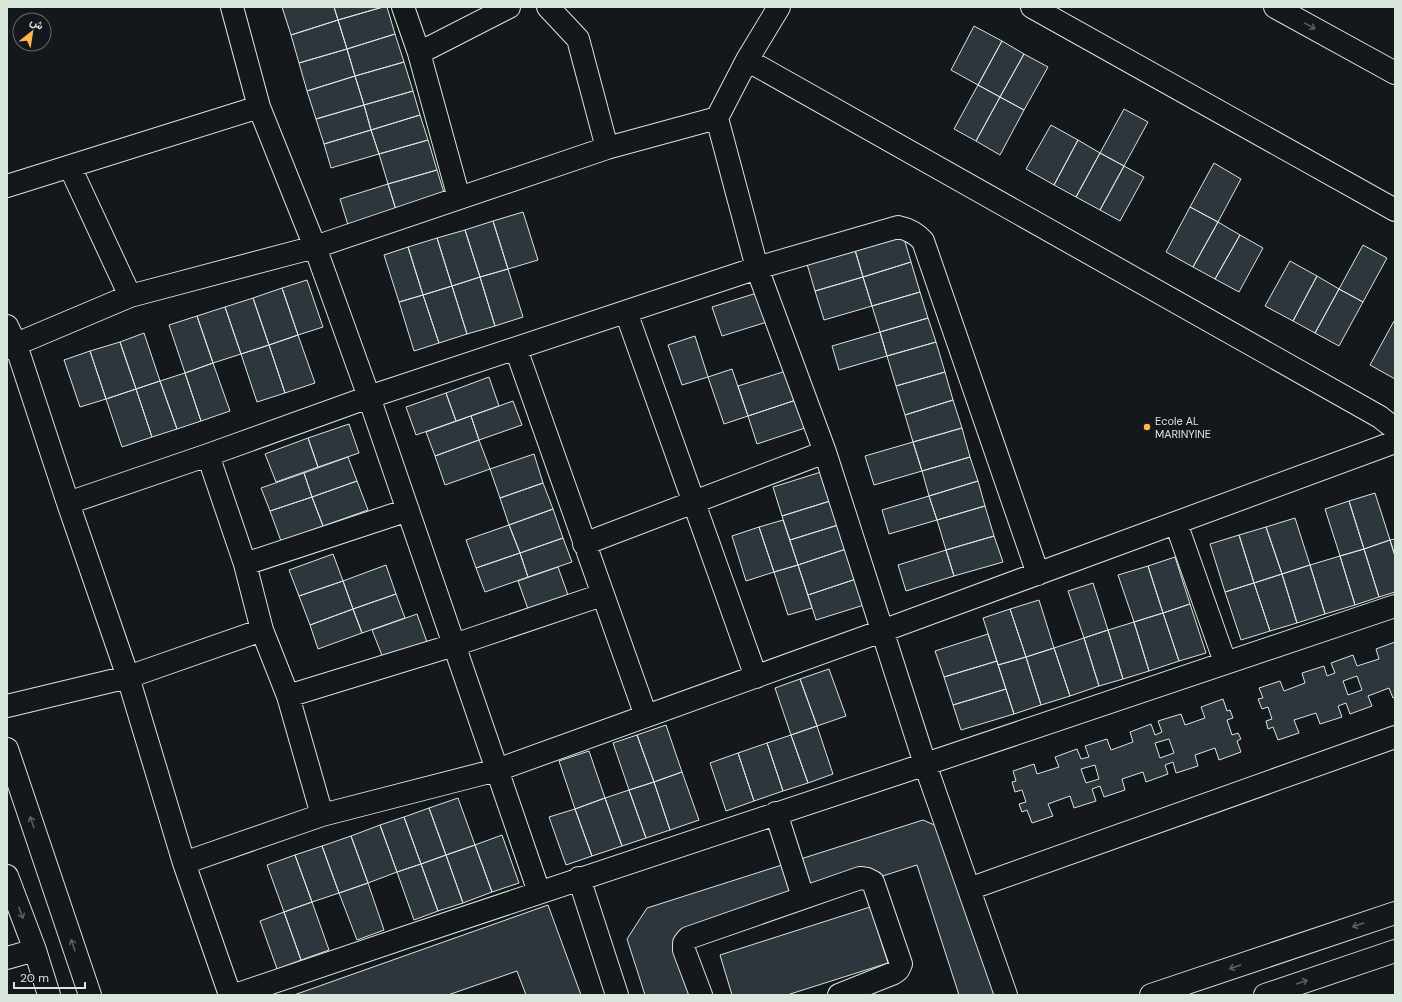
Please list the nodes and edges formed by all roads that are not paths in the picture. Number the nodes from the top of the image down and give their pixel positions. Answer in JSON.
{"nodes":[{"id":1,"x":232,"y":7,"type":"edge"},
{"id":2,"x":403,"y":7,"type":"edge"},
{"id":3,"x":509,"y":7,"type":"edge"},
{"id":4,"x":548,"y":7,"type":"edge"},
{"id":5,"x":779,"y":7,"type":"edge"},
{"id":6,"x":1032,"y":7,"type":"edge"},
{"id":7,"x":1276,"y":7,"type":"edge"},
{"id":8,"x":419,"y":53,"type":"junction"},
{"id":9,"x":747,"y":60,"type":"junction"},
{"id":10,"x":1395,"y":74,"type":"edge"},
{"id":11,"x":259,"y":107,"type":"junction"},
{"id":12,"x":717,"y":118,"type":"junction"},
{"id":13,"x":607,"y":148,"type":"junction"},
{"id":14,"x":70,"y":167,"type":"junction"},
{"id":15,"x":7,"y":186,"type":"edge"},
{"id":16,"x":459,"y":198,"type":"junction"},
{"id":17,"x":1395,"y":210,"type":"edge"},
{"id":18,"x":315,"y":247,"type":"junction"},
{"id":19,"x":756,"y":268,"type":"junction"},
{"id":20,"x":130,"y":296,"type":"junction"},
{"id":21,"x":626,"y":312,"type":"junction"},
{"id":22,"x":7,"y":326,"type":"edge"},
{"id":23,"x":12,"y":347,"type":"edge"},
{"id":24,"x":516,"y":348,"type":"junction"},
{"id":25,"x":369,"y":397,"type":"junction"},
{"id":26,"x":1395,"y":429,"type":"edge"},
{"id":27,"x":1395,"y":442,"type":"edge"},
{"id":28,"x":825,"y":452,"type":"junction"},
{"id":29,"x":208,"y":455,"type":"junction"},
{"id":30,"x":693,"y":501,"type":"junction"},
{"id":31,"x":68,"y":503,"type":"junction"},
{"id":32,"x":408,"y":510,"type":"junction"},
{"id":33,"x":1176,"y":523,"type":"junction"},
{"id":34,"x":584,"y":544,"type":"junction"},
{"id":35,"x":245,"y":564,"type":"junction"},
{"id":36,"x":1038,"y":574,"type":"junction"},
{"id":37,"x":602,"y":595,"type":"junction"},
{"id":38,"x":1395,"y":606,"type":"edge"},
{"id":39,"x":262,"y":630,"type":"junction"},
{"id":40,"x":882,"y":631,"type":"junction"},
{"id":41,"x":454,"y":645,"type":"junction"},
{"id":42,"x":1225,"y":662,"type":"junction"},
{"id":43,"x":128,"y":677,"type":"junction"},
{"id":44,"x":756,"y":677,"type":"junction"},
{"id":45,"x":288,"y":696,"type":"junction"},
{"id":46,"x":7,"y":706,"type":"edge"},
{"id":47,"x":646,"y":716,"type":"junction"},
{"id":48,"x":1395,"y":737,"type":"edge"},
{"id":49,"x":7,"y":749,"type":"edge"},
{"id":50,"x":925,"y":764,"type":"junction"},
{"id":51,"x":497,"y":770,"type":"junction"},
{"id":52,"x":776,"y":813,"type":"junction"},
{"id":53,"x":322,"y":814,"type":"junction"},
{"id":54,"x":184,"y":863,"type":"junction"},
{"id":55,"x":7,"y":876,"type":"edge"},
{"id":56,"x":579,"y":878,"type":"junction"},
{"id":57,"x":969,"y":889,"type":"junction"},
{"id":58,"x":539,"y":892,"type":"junction"},
{"id":59,"x":803,"y":897,"type":"junction"},
{"id":60,"x":1395,"y":913,"type":"edge"},
{"id":61,"x":35,"y":950,"type":"junction"},
{"id":62,"x":1395,"y":951,"type":"edge"},
{"id":63,"x":7,"y":958,"type":"edge"},
{"id":64,"x":50,"y":995,"type":"edge"},
{"id":65,"x":90,"y":995,"type":"edge"},
{"id":66,"x":230,"y":995,"type":"edge"},
{"id":67,"x":235,"y":995,"type":"edge"},
{"id":68,"x":617,"y":995,"type":"edge"},
{"id":69,"x":701,"y":995,"type":"edge"},
{"id":70,"x":840,"y":995,"type":"edge"},
{"id":71,"x":1006,"y":995,"type":"edge"},
{"id":72,"x":1151,"y":995,"type":"edge"},
{"id":73,"x":1265,"y":995,"type":"edge"}],
"edges":[{"from":1,"to":11,"type":"street"},
{"from":2,"to":8,"type":"street"},
{"from":3,"to":8,"type":"street"},
{"from":4,"to":13,"type":"street"},
{"from":5,"to":9,"type":"street"},
{"from":6,"to":17,"type":"street"},
{"from":7,"to":10,"type":"street","one_way":true},
{"from":8,"to":16,"type":"street"},
{"from":9,"to":12,"type":"street"},
{"from":9,"to":26,"type":"street"},
{"from":11,"to":14,"type":"street"},
{"from":11,"to":18,"type":"street"},
{"from":12,"to":13,"type":"street"},
{"from":12,"to":19,"type":"street"},
{"from":13,"to":16,"type":"street"},
{"from":14,"to":15,"type":"street"},
{"from":14,"to":20,"type":"street"},
{"from":16,"to":18,"type":"street"},
{"from":18,"to":20,"type":"street"},
{"from":18,"to":25,"type":"street"},
{"from":19,"to":21,"type":"street"},
{"from":19,"to":28,"type":"street"},
{"from":19,"to":36,"type":"street"},
{"from":20,"to":23,"type":"street"},
{"from":21,"to":24,"type":"street"},
{"from":21,"to":30,"type":"street"},
{"from":22,"to":23,"type":"street"},
{"from":23,"to":31,"type":"street"},
{"from":24,"to":25,"type":"street"},
{"from":24,"to":34,"type":"street"},
{"from":25,"to":29,"type":"street"},
{"from":25,"to":32,"type":"street"},
{"from":27,"to":33,"type":"street"},
{"from":28,"to":30,"type":"street"},
{"from":28,"to":40,"type":"street"},
{"from":29,"to":31,"type":"street"},
{"from":29,"to":35,"type":"street"},
{"from":30,"to":34,"type":"street"},
{"from":30,"to":44,"type":"street"},
{"from":31,"to":43,"type":"street"},
{"from":32,"to":35,"type":"street"},
{"from":32,"to":41,"type":"street"},
{"from":33,"to":36,"type":"street"},
{"from":33,"to":42,"type":"street"},
{"from":34,"to":37,"type":"street"},
{"from":35,"to":39,"type":"street"},
{"from":36,"to":40,"type":"street"},
{"from":37,"to":41,"type":"street"},
{"from":37,"to":47,"type":"street"},
{"from":38,"to":42,"type":"street"},
{"from":39,"to":43,"type":"street"},
{"from":39,"to":45,"type":"street"},
{"from":40,"to":44,"type":"street"},
{"from":40,"to":50,"type":"street"},
{"from":41,"to":45,"type":"street"},
{"from":41,"to":51,"type":"street"},
{"from":42,"to":50,"type":"street"},
{"from":43,"to":46,"type":"street"},
{"from":43,"to":54,"type":"street"},
{"from":44,"to":47,"type":"street"},
{"from":45,"to":53,"type":"street"},
{"from":47,"to":51,"type":"street"},
{"from":48,"to":57,"type":"street"},
{"from":65,"to":49,"type":"street","one_way":true},
{"from":50,"to":52,"type":"street"},
{"from":50,"to":57,"type":"street"},
{"from":51,"to":53,"type":"street"},
{"from":51,"to":58,"type":"street"},
{"from":52,"to":56,"type":"street"},
{"from":52,"to":59,"type":"street"},
{"from":53,"to":54,"type":"street"},
{"from":54,"to":66,"type":"street"},
{"from":55,"to":61,"type":"street","one_way":true},
{"from":56,"to":58,"type":"street"},
{"from":56,"to":68,"type":"street"},
{"from":57,"to":71,"type":"street"},
{"from":58,"to":67,"type":"street"},
{"from":59,"to":69,"type":"street"},
{"from":59,"to":70,"type":"street"},
{"from":60,"to":72,"type":"street","one_way":true},
{"from":61,"to":63,"type":"street"},
{"from":61,"to":64,"type":"street"},
{"from":73,"to":62,"type":"street","one_way":true}]}
